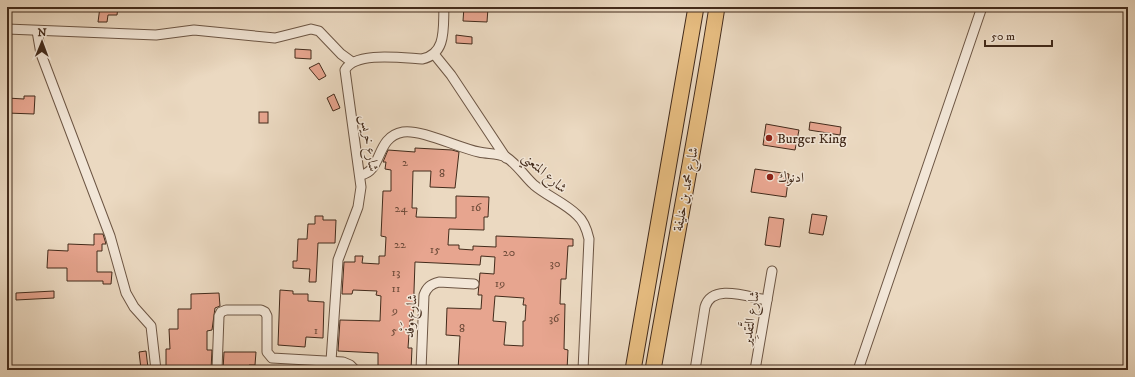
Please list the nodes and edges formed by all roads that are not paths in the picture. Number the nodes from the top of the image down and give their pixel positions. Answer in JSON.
{"nodes":[{"id":1,"x":444,"y":7,"type":"edge"},
{"id":2,"x":696,"y":7,"type":"edge"},
{"id":3,"x":717,"y":7,"type":"edge"},
{"id":4,"x":982,"y":7,"type":"edge"},
{"id":5,"x":7,"y":29,"type":"edge"},
{"id":6,"x":37,"y":31,"type":"junction"},
{"id":7,"x":434,"y":54,"type":"junction"},
{"id":8,"x":352,"y":62,"type":"junction"},
{"id":9,"x":506,"y":158,"type":"junction"},
{"id":10,"x":361,"y":175,"type":"junction"},
{"id":11,"x":772,"y":271,"type":"dead end"},
{"id":12,"x":474,"y":284,"type":"dead end"},
{"id":13,"x":767,"y":300,"type":"junction"},
{"id":14,"x":331,"y":361,"type":"junction"},
{"id":15,"x":156,"y":370,"type":"edge"},
{"id":16,"x":217,"y":370,"type":"edge"},
{"id":17,"x":355,"y":370,"type":"edge"},
{"id":18,"x":421,"y":370,"type":"edge"},
{"id":19,"x":583,"y":370,"type":"edge"},
{"id":20,"x":633,"y":370,"type":"edge"},
{"id":21,"x":654,"y":370,"type":"edge"},
{"id":22,"x":695,"y":370,"type":"edge"},
{"id":23,"x":755,"y":370,"type":"edge"},
{"id":24,"x":858,"y":370,"type":"edge"}],
"edges":[{"from":1,"to":7,"type":"street"},
{"from":2,"to":20,"type":"highway","name":"شارع محمد بن خليفة"},
{"from":3,"to":21,"type":"highway","name":"شارع محمد بن خليفة"},
{"from":4,"to":24,"type":"street"},
{"from":5,"to":6,"type":"street"},
{"from":6,"to":8,"type":"street"},
{"from":6,"to":15,"type":"street"},
{"from":7,"to":8,"type":"street"},
{"from":7,"to":9,"type":"street"},
{"from":8,"to":10,"type":"street","name":"شارع خريس"},
{"from":9,"to":10,"type":"street","name":"شارع المتعني"},
{"from":9,"to":19,"type":"street","name":"شارع المتعني"},
{"from":10,"to":14,"type":"street","name":"شارع خريس"},
{"from":11,"to":13,"type":"street","name":"شارع التَّقدِير"},
{"from":12,"to":18,"type":"street","name":"شارع وَفْد"},
{"from":13,"to":22,"type":"street"},
{"from":13,"to":23,"type":"street","name":"شارع التَّقدِير"},
{"from":14,"to":16,"type":"street"},
{"from":14,"to":17,"type":"street"}]}
